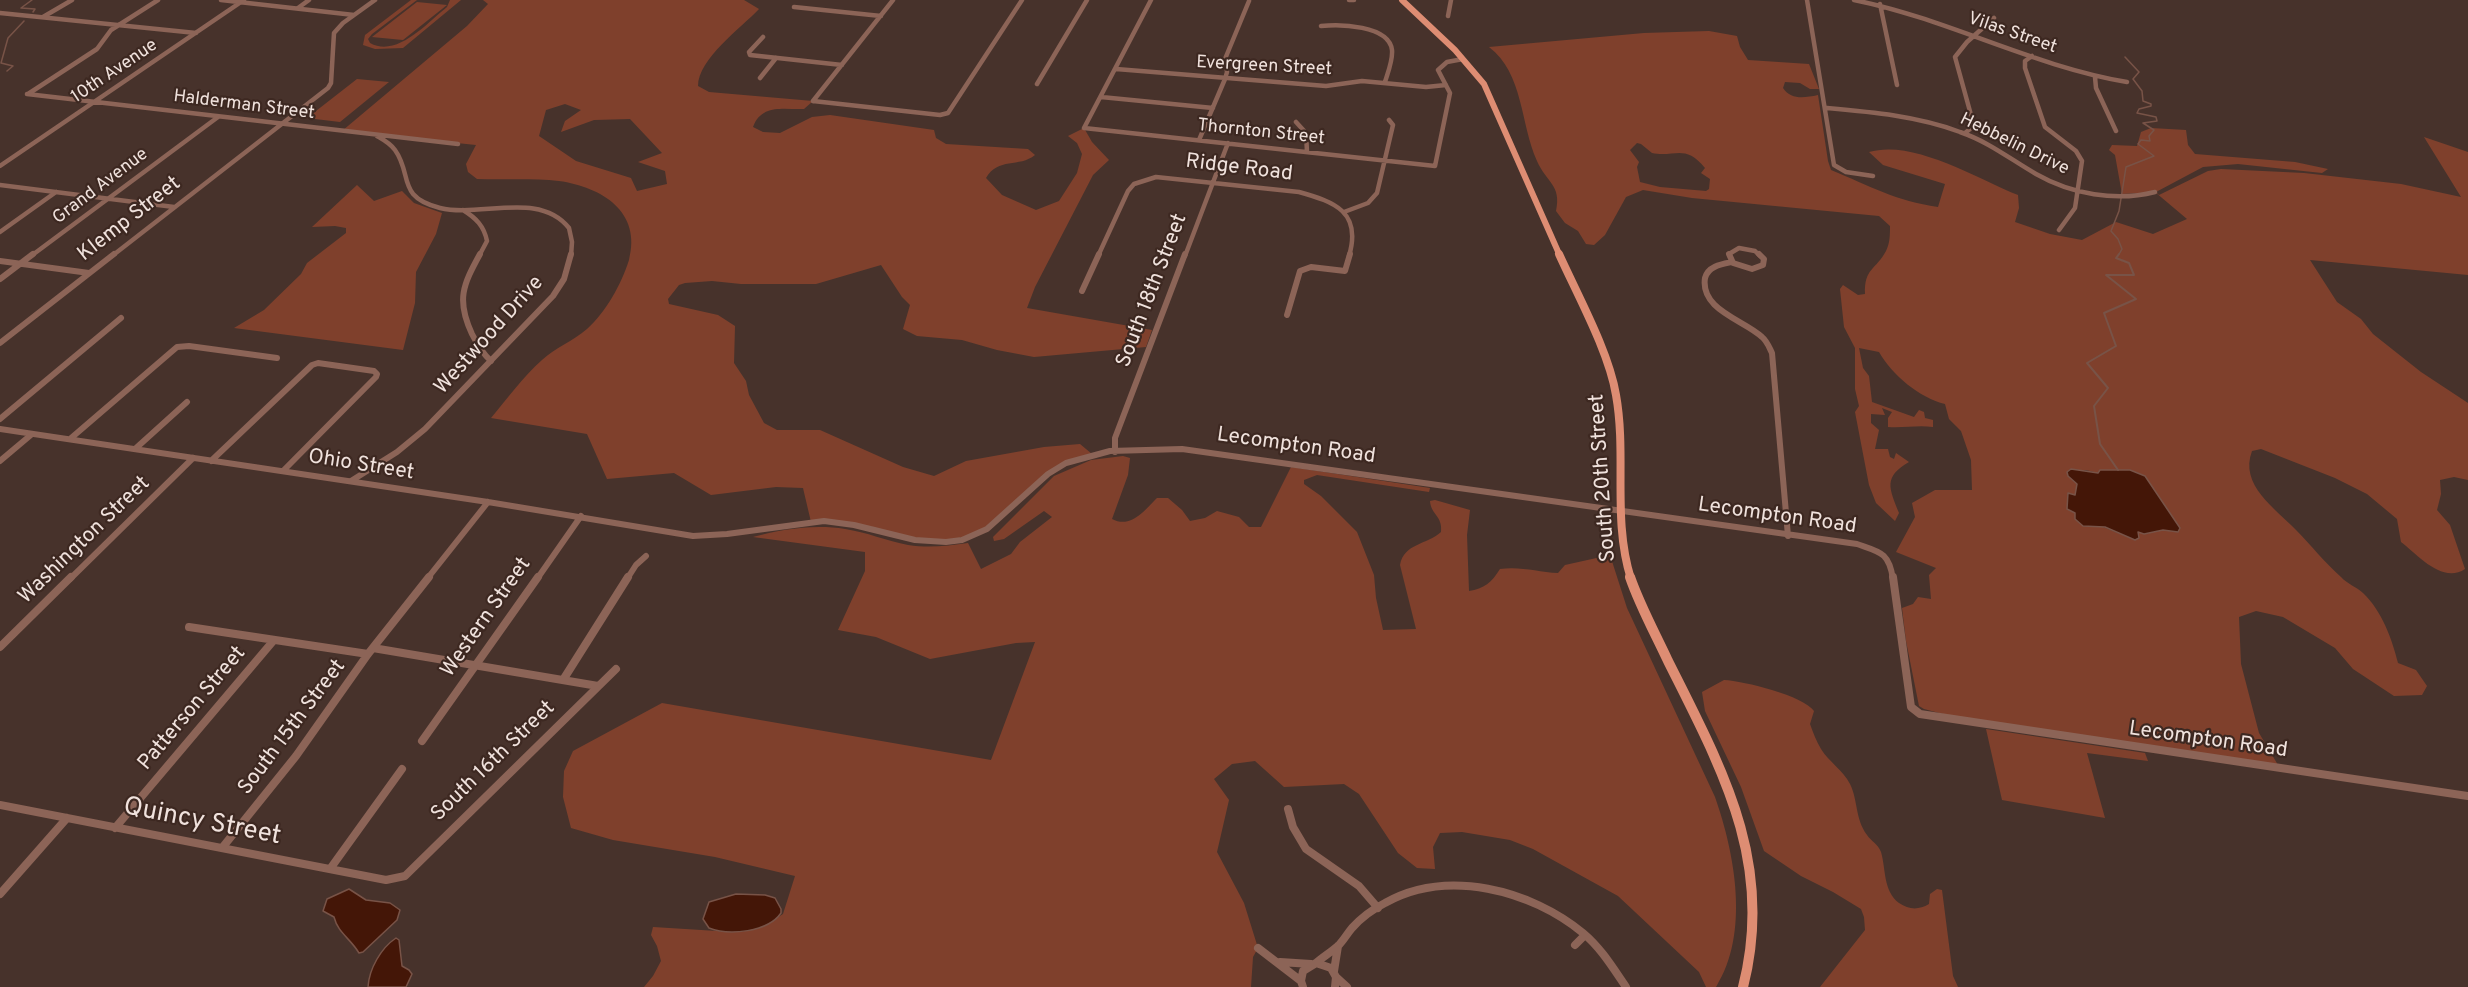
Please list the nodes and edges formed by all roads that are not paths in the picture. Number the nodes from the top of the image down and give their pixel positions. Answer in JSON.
{"nodes":[{"id":1,"x":72,"y":0,"type":"edge"},
{"id":2,"x":158,"y":0,"type":"edge"},
{"id":3,"x":221,"y":0,"type":"edge"},
{"id":4,"x":309,"y":0,"type":"edge"},
{"id":5,"x":375,"y":0,"type":"edge"},
{"id":6,"x":893,"y":0,"type":"edge"},
{"id":7,"x":1022,"y":0,"type":"edge"},
{"id":8,"x":1087,"y":0,"type":"edge"},
{"id":9,"x":1151,"y":0,"type":"edge"},
{"id":10,"x":1349,"y":0,"type":"edge"},
{"id":11,"x":1354,"y":0,"type":"edge"},
{"id":12,"x":1402,"y":0,"type":"edge"},
{"id":13,"x":1451,"y":0,"type":"edge"},
{"id":14,"x":1807,"y":0,"type":"edge"},
{"id":15,"x":1854,"y":0,"type":"edge"},
{"id":16,"x":242,"y":1,"type":"edge"},
{"id":17,"x":1250,"y":1,"type":"edge"},
{"id":18,"x":1878,"y":3,"type":"edge"},
{"id":19,"x":794,"y":7,"type":"dead end"},
{"id":20,"x":297,"y":9,"type":"junction"},
{"id":21,"x":0,"y":13,"type":"edge"},
{"id":22,"x":354,"y":15,"type":"junction"},
{"id":23,"x":881,"y":16,"type":"junction"},
{"id":24,"x":1448,"y":16,"type":"dead end"},
{"id":25,"x":43,"y":17,"type":"junction"},
{"id":26,"x":1994,"y":18,"type":"dead end"},
{"id":27,"x":119,"y":25,"type":"junction"},
{"id":28,"x":1321,"y":26,"type":"dead end"},
{"id":29,"x":196,"y":33,"type":"junction"},
{"id":30,"x":763,"y":36,"type":"dead end"},
{"id":31,"x":1974,"y":36,"type":"junction"},
{"id":32,"x":2032,"y":56,"type":"junction"},
{"id":33,"x":776,"y":58,"type":"junction"},
{"id":34,"x":1463,"y":59,"type":"junction"},
{"id":35,"x":842,"y":65,"type":"junction"},
{"id":36,"x":1116,"y":69,"type":"junction"},
{"id":37,"x":2095,"y":77,"type":"junction"},
{"id":38,"x":760,"y":78,"type":"dead end"},
{"id":39,"x":1225,"y":79,"type":"junction"},
{"id":40,"x":1385,"y":82,"type":"junction"},
{"id":41,"x":2127,"y":82,"type":"dead end"},
{"id":42,"x":1037,"y":84,"type":"dead end"},
{"id":43,"x":1446,"y":85,"type":"junction"},
{"id":44,"x":1897,"y":85,"type":"dead end"},
{"id":45,"x":1101,"y":97,"type":"junction"},
{"id":46,"x":95,"y":102,"type":"junction"},
{"id":47,"x":1213,"y":108,"type":"junction"},
{"id":48,"x":1826,"y":108,"type":"junction"},
{"id":49,"x":218,"y":117,"type":"junction"},
{"id":50,"x":1389,"y":120,"type":"dead end"},
{"id":51,"x":1296,"y":122,"type":"dead end"},
{"id":52,"x":281,"y":125,"type":"junction"},
{"id":53,"x":2115,"y":131,"type":"dead end"},
{"id":54,"x":1965,"y":133,"type":"junction"},
{"id":55,"x":377,"y":136,"type":"junction"},
{"id":56,"x":411,"y":140,"type":"junction"},
{"id":57,"x":1199,"y":140,"type":"junction"},
{"id":58,"x":1228,"y":143,"type":"junction"},
{"id":59,"x":458,"y":144,"type":"dead end"},
{"id":60,"x":395,"y":147,"type":"junction"},
{"id":61,"x":1307,"y":152,"type":"junction"},
{"id":62,"x":1385,"y":161,"type":"junction"},
{"id":63,"x":0,"y":166,"type":"edge"},
{"id":64,"x":1873,"y":176,"type":"dead end"},
{"id":65,"x":1213,"y":182,"type":"junction"},
{"id":66,"x":0,"y":185,"type":"edge"},
{"id":67,"x":2079,"y":190,"type":"junction"},
{"id":68,"x":56,"y":192,"type":"junction"},
{"id":69,"x":2155,"y":192,"type":"dead end"},
{"id":70,"x":108,"y":198,"type":"junction"},
{"id":71,"x":174,"y":207,"type":"junction"},
{"id":72,"x":490,"y":208,"type":"junction"},
{"id":73,"x":463,"y":210,"type":"junction"},
{"id":74,"x":1344,"y":212,"type":"junction"},
{"id":75,"x":479,"y":219,"type":"junction"},
{"id":76,"x":2059,"y":230,"type":"dead end"},
{"id":77,"x":0,"y":232,"type":"edge"},
{"id":78,"x":0,"y":261,"type":"edge"},
{"id":79,"x":1732,"y":262,"type":"junction"},
{"id":80,"x":21,"y":264,"type":"junction"},
{"id":81,"x":88,"y":273,"type":"junction"},
{"id":82,"x":0,"y":279,"type":"edge"},
{"id":83,"x":1082,"y":291,"type":"dead end"},
{"id":84,"x":1287,"y":315,"type":"dead end"},
{"id":85,"x":120,"y":318,"type":"dead end"},
{"id":86,"x":0,"y":343,"type":"edge"},
{"id":87,"x":277,"y":358,"type":"dead end"},
{"id":88,"x":491,"y":361,"type":"junction"},
{"id":89,"x":187,"y":402,"type":"dead end"},
{"id":90,"x":0,"y":419,"type":"edge"},
{"id":91,"x":0,"y":429,"type":"edge"},
{"id":92,"x":32,"y":434,"type":"junction"},
{"id":93,"x":70,"y":439,"type":"junction"},
{"id":94,"x":135,"y":449,"type":"junction"},
{"id":95,"x":1115,"y":452,"type":"junction"},
{"id":96,"x":193,"y":458,"type":"junction"},
{"id":97,"x":0,"y":461,"type":"edge"},
{"id":98,"x":211,"y":461,"type":"junction"},
{"id":99,"x":283,"y":471,"type":"junction"},
{"id":100,"x":351,"y":481,"type":"junction"},
{"id":101,"x":488,"y":502,"type":"junction"},
{"id":102,"x":1622,"y":511,"type":"junction"},
{"id":103,"x":581,"y":516,"type":"junction"},
{"id":104,"x":717,"y":536,"type":"joint"},
{"id":105,"x":1788,"y":536,"type":"junction"},
{"id":106,"x":646,"y":556,"type":"dead end"},
{"id":107,"x":189,"y":627,"type":"dead end"},
{"id":108,"x":274,"y":640,"type":"junction"},
{"id":109,"x":0,"y":647,"type":"edge"},
{"id":110,"x":370,"y":651,"type":"junction"},
{"id":111,"x":476,"y":665,"type":"junction"},
{"id":112,"x":616,"y":669,"type":"dead end"},
{"id":113,"x":563,"y":680,"type":"junction"},
{"id":114,"x":598,"y":686,"type":"junction"},
{"id":115,"x":422,"y":741,"type":"dead end"},
{"id":116,"x":402,"y":769,"type":"dead end"},
{"id":117,"x":2468,"y":796,"type":"edge"},
{"id":118,"x":0,"y":805,"type":"edge"},
{"id":119,"x":1288,"y":809,"type":"dead end"},
{"id":120,"x":67,"y":818,"type":"junction"},
{"id":121,"x":115,"y":828,"type":"junction"},
{"id":122,"x":222,"y":848,"type":"junction"},
{"id":123,"x":330,"y":869,"type":"junction"},
{"id":124,"x":396,"y":879,"type":"joint"},
{"id":125,"x":0,"y":894,"type":"edge"},
{"id":126,"x":1378,"y":908,"type":"junction"},
{"id":127,"x":1584,"y":936,"type":"junction"},
{"id":128,"x":1575,"y":945,"type":"dead end"},
{"id":129,"x":1338,"y":946,"type":"junction"},
{"id":130,"x":1258,"y":948,"type":"dead end"},
{"id":131,"x":1276,"y":962,"type":"junction"},
{"id":132,"x":1313,"y":964,"type":"junction"},
{"id":133,"x":1335,"y":974,"type":"junction"},
{"id":134,"x":1302,"y":984,"type":"edge"},
{"id":135,"x":1335,"y":987,"type":"edge"},
{"id":136,"x":1347,"y":987,"type":"edge"},
{"id":137,"x":1626,"y":987,"type":"edge"},
{"id":138,"x":1743,"y":987,"type":"edge"}],
"edges":[{"from":1,"to":25,"type":"street"},
{"from":2,"to":27,"type":"street"},
{"from":3,"to":16,"type":"street"},
{"from":4,"to":20,"type":"street"},
{"from":5,"to":22,"type":"street"},
{"from":6,"to":23,"type":"street"},
{"from":7,"to":35,"type":"street"},
{"from":8,"to":42,"type":"street"},
{"from":9,"to":36,"type":"street"},
{"from":10,"to":11,"type":"street"},
{"from":12,"to":34,"type":"main road","name":"South 20th Street"},
{"from":13,"to":24,"type":"street"},
{"from":14,"to":48,"type":"street"},
{"from":15,"to":18,"type":"street","name":"Vilas Street"},
{"from":16,"to":20,"type":"street"},
{"from":16,"to":29,"type":"street","name":"10th Avenue"},
{"from":17,"to":39,"type":"street"},
{"from":18,"to":31,"type":"street","name":"Vilas Street"},
{"from":18,"to":44,"type":"street"},
{"from":19,"to":23,"type":"street"},
{"from":20,"to":22,"type":"street"},
{"from":21,"to":25,"type":"street"},
{"from":22,"to":52,"type":"street"},
{"from":23,"to":35,"type":"street"},
{"from":25,"to":27,"type":"street"},
{"from":26,"to":31,"type":"street"},
{"from":27,"to":29,"type":"street"},
{"from":27,"to":46,"type":"street","name":"Halderman Street"},
{"from":28,"to":40,"type":"street"},
{"from":29,"to":46,"type":"street","name":"10th Avenue"},
{"from":30,"to":33,"type":"street"},
{"from":31,"to":32,"type":"street","name":"Vilas Street"},
{"from":31,"to":54,"type":"street"},
{"from":32,"to":37,"type":"street","name":"Vilas Street"},
{"from":32,"to":67,"type":"street"},
{"from":33,"to":35,"type":"street"},
{"from":33,"to":38,"type":"street"},
{"from":34,"to":43,"type":"street"},
{"from":34,"to":102,"type":"main road","name":"South 20th Street"},
{"from":36,"to":39,"type":"street","name":"Evergreen Street"},
{"from":36,"to":45,"type":"street"},
{"from":37,"to":41,"type":"street","name":"Vilas Street"},
{"from":37,"to":53,"type":"street"},
{"from":39,"to":40,"type":"street","name":"Evergreen Street"},
{"from":39,"to":47,"type":"street"},
{"from":40,"to":43,"type":"street","name":"Evergreen Street"},
{"from":43,"to":62,"type":"street","name":"Thornton Street"},
{"from":45,"to":47,"type":"street"},
{"from":45,"to":57,"type":"street","name":"Thornton Street"},
{"from":46,"to":49,"type":"street","name":"Halderman Street"},
{"from":46,"to":63,"type":"street","name":"10th Avenue"},
{"from":47,"to":57,"type":"street"},
{"from":48,"to":54,"type":"street","name":"Hebbelin Drive"},
{"from":48,"to":64,"type":"street"},
{"from":49,"to":52,"type":"street","name":"Halderman Street"},
{"from":49,"to":70,"type":"street","name":"Grand Avenue"},
{"from":50,"to":62,"type":"street"},
{"from":51,"to":61,"type":"street"},
{"from":52,"to":55,"type":"street","name":"Halderman Street"},
{"from":52,"to":71,"type":"street","name":"Klemp Street"},
{"from":54,"to":67,"type":"street","name":"Hebbelin Drive"},
{"from":55,"to":56,"type":"street","name":"Halderman Street"},
{"from":55,"to":60,"type":"street"},
{"from":56,"to":59,"type":"street","name":"Halderman Street"},
{"from":56,"to":60,"type":"street"},
{"from":57,"to":58,"type":"street","name":"Thornton Street"},
{"from":58,"to":61,"type":"street","name":"Thornton Street"},
{"from":58,"to":65,"type":"street","name":"South 18th Street"},
{"from":60,"to":73,"type":"street","name":"Westwood Drive"},
{"from":61,"to":62,"type":"street","name":"Thornton Street"},
{"from":62,"to":74,"type":"street"},
{"from":65,"to":74,"type":"street","name":"Ridge Road"},
{"from":65,"to":83,"type":"street","name":"Ridge Road"},
{"from":65,"to":95,"type":"street","name":"South 18th Street"},
{"from":66,"to":68,"type":"street"},
{"from":67,"to":69,"type":"street","name":"Hebbelin Drive"},
{"from":67,"to":76,"type":"street"},
{"from":68,"to":70,"type":"street"},
{"from":68,"to":77,"type":"street"},
{"from":70,"to":71,"type":"street"},
{"from":70,"to":80,"type":"street","name":"Grand Avenue"},
{"from":71,"to":81,"type":"street","name":"Klemp Street"},
{"from":72,"to":73,"type":"street","name":"Westwood Drive"},
{"from":72,"to":75,"type":"street"},
{"from":72,"to":88,"type":"street","name":"Westwood Drive"},
{"from":73,"to":75,"type":"street"},
{"from":74,"to":84,"type":"street"},
{"from":75,"to":88,"type":"street"},
{"from":78,"to":80,"type":"street"},
{"from":79,"to":79,"type":"street"},
{"from":79,"to":105,"type":"street"},
{"from":80,"to":81,"type":"street"},
{"from":80,"to":82,"type":"street","name":"Grand Avenue"},
{"from":81,"to":86,"type":"street","name":"Klemp Street"},
{"from":85,"to":90,"type":"street"},
{"from":87,"to":93,"type":"street"},
{"from":88,"to":100,"type":"street","name":"Westwood Drive"},
{"from":89,"to":94,"type":"street"},
{"from":91,"to":92,"type":"street","name":"Ohio Street"},
{"from":92,"to":93,"type":"street","name":"Ohio Street"},
{"from":92,"to":97,"type":"street"},
{"from":93,"to":94,"type":"street","name":"Ohio Street"},
{"from":94,"to":96,"type":"street","name":"Ohio Street"},
{"from":95,"to":102,"type":"street","name":"Lecompton Road"},
{"from":95,"to":104,"type":"street","name":"Lecompton Road"},
{"from":96,"to":98,"type":"street","name":"Ohio Street"},
{"from":96,"to":109,"type":"street","name":"Washington Street"},
{"from":98,"to":99,"type":"street","name":"Ohio Street"},
{"from":98,"to":99,"type":"street"},
{"from":99,"to":100,"type":"street","name":"Ohio Street"},
{"from":100,"to":101,"type":"street","name":"Ohio Street"},
{"from":101,"to":103,"type":"street","name":"Ohio Street"},
{"from":101,"to":110,"type":"street","name":"South 15th Street"},
{"from":102,"to":105,"type":"street","name":"Lecompton Road"},
{"from":102,"to":138,"type":"main road","name":"South 20th Street"},
{"from":103,"to":104,"type":"street","name":"Ohio Street"},
{"from":103,"to":111,"type":"street","name":"Western Street"},
{"from":105,"to":117,"type":"street","name":"Lecompton Road"},
{"from":106,"to":113,"type":"street","name":"South 16th Street"},
{"from":107,"to":108,"type":"street"},
{"from":108,"to":110,"type":"street"},
{"from":108,"to":121,"type":"street","name":"Patterson Street"},
{"from":110,"to":111,"type":"street"},
{"from":110,"to":122,"type":"street","name":"South 15th Street"},
{"from":111,"to":113,"type":"street"},
{"from":111,"to":115,"type":"street","name":"Western Street"},
{"from":112,"to":114,"type":"street","name":"South 16th Street"},
{"from":113,"to":114,"type":"street"},
{"from":114,"to":124,"type":"street","name":"South 16th Street"},
{"from":116,"to":123,"type":"street"},
{"from":118,"to":120,"type":"street","name":"Quincy Street"},
{"from":119,"to":126,"type":"street"},
{"from":120,"to":121,"type":"street","name":"Quincy Street"},
{"from":120,"to":125,"type":"street"},
{"from":121,"to":122,"type":"street","name":"Quincy Street"},
{"from":122,"to":123,"type":"street","name":"Quincy Street"},
{"from":123,"to":124,"type":"street","name":"Quincy Street"},
{"from":126,"to":127,"type":"street"},
{"from":126,"to":129,"type":"street"},
{"from":127,"to":128,"type":"street"},
{"from":127,"to":137,"type":"street"},
{"from":129,"to":132,"type":"street"},
{"from":129,"to":133,"type":"street"},
{"from":130,"to":131,"type":"street"},
{"from":131,"to":132,"type":"street"},
{"from":131,"to":134,"type":"street"},
{"from":132,"to":133,"type":"street"},
{"from":132,"to":134,"type":"street"},
{"from":133,"to":135,"type":"street"},
{"from":133,"to":136,"type":"street"}]}
